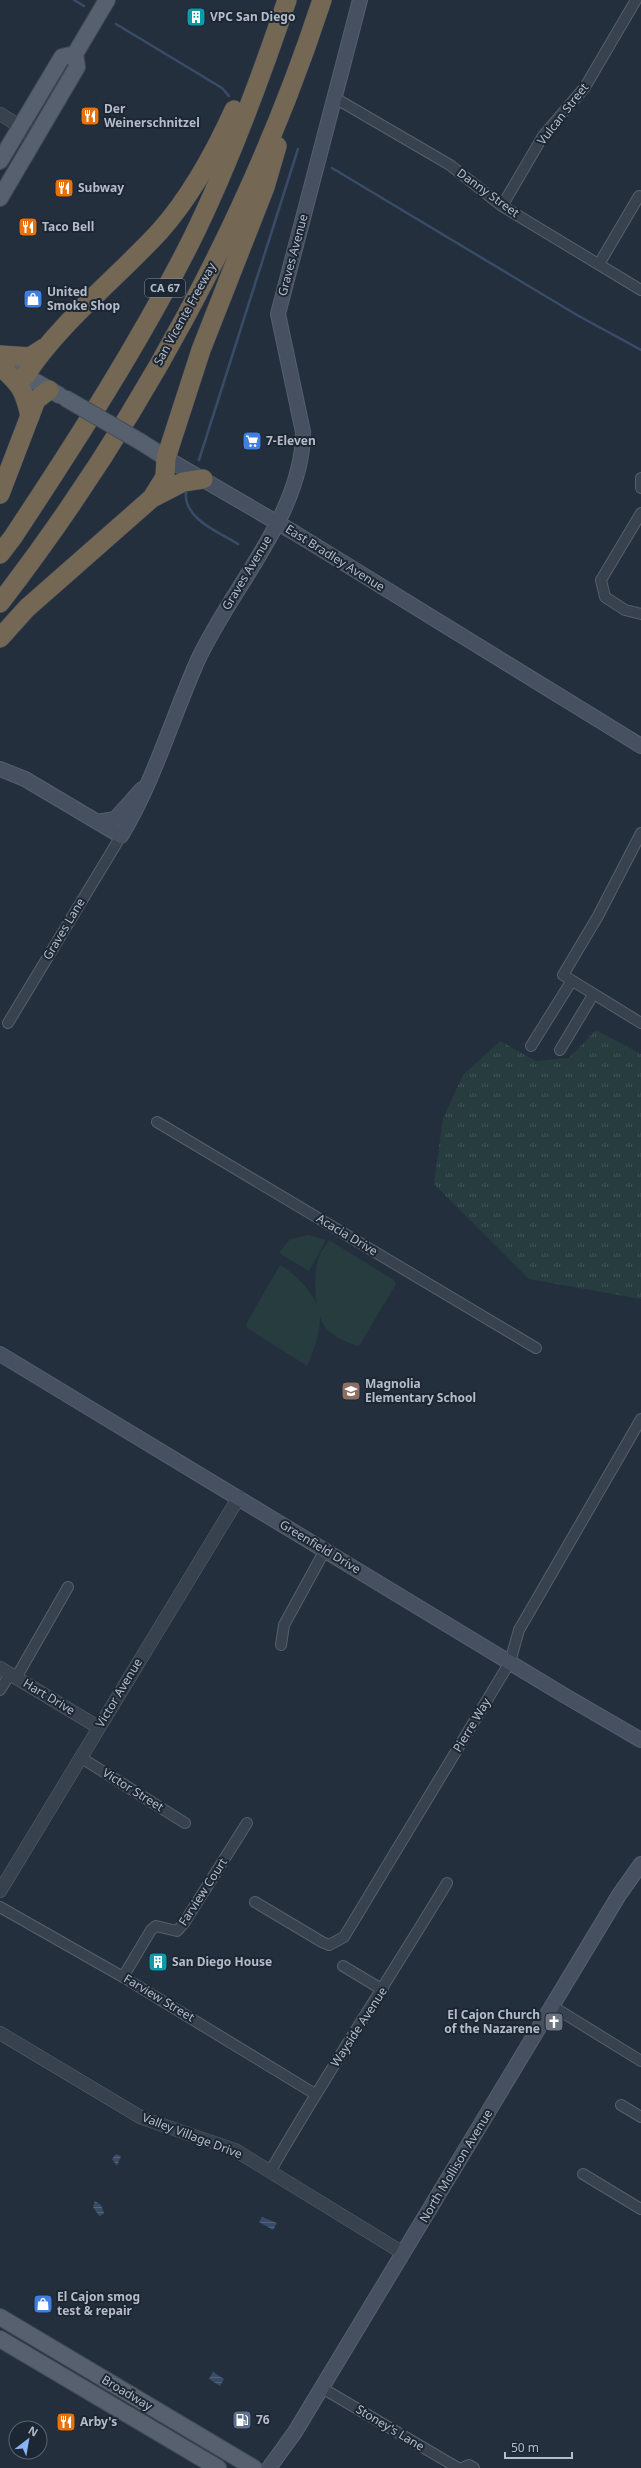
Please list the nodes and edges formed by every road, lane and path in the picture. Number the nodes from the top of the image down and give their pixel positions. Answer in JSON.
{"nodes":[{"id":1,"x":107,"y":0,"type":"edge"},
{"id":2,"x":287,"y":0,"type":"edge"},
{"id":3,"x":322,"y":0,"type":"edge"},
{"id":4,"x":360,"y":0,"type":"edge"},
{"id":5,"x":636,"y":0,"type":"edge"},
{"id":6,"x":75,"y":54,"type":"junction"},
{"id":7,"x":299,"y":70,"type":"junction"},
{"id":8,"x":335,"y":98,"type":"junction"},
{"id":9,"x":0,"y":114,"type":"edge"},
{"id":10,"x":21,"y":127,"type":"junction"},
{"id":11,"x":37,"y":137,"type":"junction"},
{"id":12,"x":0,"y":161,"type":"edge"},
{"id":13,"x":639,"y":196,"type":"dead end"},
{"id":14,"x":0,"y":198,"type":"edge"},
{"id":15,"x":502,"y":206,"type":"junction"},
{"id":16,"x":599,"y":264,"type":"junction"},
{"id":17,"x":641,"y":290,"type":"edge"},
{"id":18,"x":53,"y":341,"type":"junction"},
{"id":19,"x":0,"y":355,"type":"edge"},
{"id":20,"x":0,"y":361,"type":"edge"},
{"id":21,"x":0,"y":366,"type":"edge"},
{"id":22,"x":25,"y":376,"type":"junction"},
{"id":23,"x":57,"y":394,"type":"junction"},
{"id":24,"x":30,"y":416,"type":"junction"},
{"id":25,"x":166,"y":458,"type":"junction"},
{"id":26,"x":641,"y":478,"type":"edge"},
{"id":27,"x":203,"y":479,"type":"junction"},
{"id":28,"x":641,"y":488,"type":"edge"},
{"id":29,"x":0,"y":494,"type":"edge"},
{"id":30,"x":152,"y":498,"type":"junction"},
{"id":31,"x":641,"y":513,"type":"edge"},
{"id":32,"x":278,"y":522,"type":"junction"},
{"id":33,"x":0,"y":554,"type":"edge"},
{"id":34,"x":0,"y":603,"type":"edge"},
{"id":35,"x":641,"y":614,"type":"edge"},
{"id":36,"x":0,"y":638,"type":"edge"},
{"id":37,"x":641,"y":746,"type":"edge"},
{"id":38,"x":0,"y":768,"type":"edge"},
{"id":39,"x":148,"y":788,"type":"junction"},
{"id":40,"x":97,"y":822,"type":"junction"},
{"id":41,"x":641,"y":833,"type":"edge"},
{"id":42,"x":121,"y":836,"type":"junction"},
{"id":43,"x":571,"y":982,"type":"junction"},
{"id":44,"x":593,"y":995,"type":"junction"},
{"id":45,"x":8,"y":1022,"type":"dead end"},
{"id":46,"x":641,"y":1023,"type":"edge"},
{"id":47,"x":531,"y":1046,"type":"dead end"},
{"id":48,"x":560,"y":1050,"type":"dead end"},
{"id":49,"x":157,"y":1122,"type":"dead end"},
{"id":50,"x":536,"y":1348,"type":"dead end"},
{"id":51,"x":0,"y":1354,"type":"edge"},
{"id":52,"x":641,"y":1419,"type":"edge"},
{"id":53,"x":239,"y":1497,"type":"junction"},
{"id":54,"x":326,"y":1550,"type":"junction"},
{"id":55,"x":68,"y":1587,"type":"dead end"},
{"id":56,"x":281,"y":1646,"type":"dead end"},
{"id":57,"x":510,"y":1662,"type":"junction"},
{"id":58,"x":9,"y":1673,"type":"edge"},
{"id":59,"x":0,"y":1690,"type":"edge"},
{"id":60,"x":98,"y":1727,"type":"junction"},
{"id":61,"x":641,"y":1740,"type":"edge"},
{"id":62,"x":80,"y":1758,"type":"junction"},
{"id":63,"x":185,"y":1823,"type":"dead end"},
{"id":64,"x":247,"y":1824,"type":"dead end"},
{"id":65,"x":641,"y":1864,"type":"edge"},
{"id":66,"x":447,"y":1883,"type":"dead end"},
{"id":67,"x":0,"y":1891,"type":"edge"},
{"id":68,"x":255,"y":1902,"type":"dead end"},
{"id":69,"x":0,"y":1907,"type":"edge"},
{"id":70,"x":343,"y":1966,"type":"dead end"},
{"id":71,"x":123,"y":1977,"type":"junction"},
{"id":72,"x":383,"y":1990,"type":"junction"},
{"id":73,"x":552,"y":2006,"type":"junction"},
{"id":74,"x":0,"y":2033,"type":"edge"},
{"id":75,"x":641,"y":2061,"type":"edge"},
{"id":76,"x":315,"y":2094,"type":"junction"},
{"id":77,"x":621,"y":2105,"type":"dead end"},
{"id":78,"x":641,"y":2117,"type":"edge"},
{"id":79,"x":271,"y":2170,"type":"junction"},
{"id":80,"x":584,"y":2174,"type":"dead end"},
{"id":81,"x":641,"y":2209,"type":"edge"},
{"id":82,"x":403,"y":2253,"type":"junction"},
{"id":83,"x":0,"y":2317,"type":"edge"},
{"id":84,"x":0,"y":2339,"type":"edge"},
{"id":85,"x":322,"y":2388,"type":"junction"},
{"id":86,"x":218,"y":2468,"type":"edge"},
{"id":87,"x":254,"y":2468,"type":"edge"},
{"id":88,"x":269,"y":2468,"type":"edge"},
{"id":89,"x":458,"y":2468,"type":"edge"},
{"id":90,"x":462,"y":2468,"type":"edge"},
{"id":91,"x":474,"y":2468,"type":"edge"}],
"edges":[{"from":1,"to":6,"type":"main road"},
{"from":2,"to":18,"type":"highway"},
{"from":2,"to":33,"type":"highway","number":"CA 67"},
{"from":3,"to":7,"type":"highway","name":"San Vicente Freeway","number":"CA 67"},
{"from":4,"to":8,"type":"main road","name":"Graves Avenue"},
{"from":5,"to":15,"type":"street","name":"Vulcan Street"},
{"from":6,"to":10,"type":"main road"},
{"from":6,"to":11,"type":"main road"},
{"from":7,"to":25,"type":"highway"},
{"from":7,"to":34,"type":"highway","name":"San Vicente Freeway","number":"CA 67"},
{"from":8,"to":15,"type":"street","name":"Danny Street"},
{"from":8,"to":32,"type":"main road","name":"Graves Avenue"},
{"from":9,"to":10,"type":"street"},
{"from":10,"to":11,"type":"street"},
{"from":10,"to":12,"type":"main road"},
{"from":11,"to":14,"type":"main road"},
{"from":13,"to":16,"type":"street"},
{"from":15,"to":16,"type":"street","name":"Danny Street"},
{"from":16,"to":17,"type":"street","name":"Danny Street"},
{"from":18,"to":19,"type":"highway"},
{"from":18,"to":22,"type":"highway"},
{"from":20,"to":22,"type":"main road","name":"East Bradley Avenue"},
{"from":21,"to":24,"type":"highway"},
{"from":22,"to":23,"type":"main road","name":"East Bradley Avenue"},
{"from":23,"to":24,"type":"highway"},
{"from":23,"to":25,"type":"main road","name":"East Bradley Avenue","bridge":true},
{"from":24,"to":29,"type":"highway"},
{"from":25,"to":27,"type":"main road","name":"East Bradley Avenue"},
{"from":25,"to":30,"type":"highway"},
{"from":26,"to":28,"type":"street"},
{"from":27,"to":30,"type":"highway"},
{"from":27,"to":32,"type":"main road","name":"East Bradley Avenue"},
{"from":30,"to":36,"type":"highway"},
{"from":31,"to":35,"type":"street"},
{"from":32,"to":37,"type":"main road","name":"East Bradley Avenue"},
{"from":32,"to":39,"type":"main road","name":"Graves Avenue"},
{"from":38,"to":40,"type":"main road"},
{"from":39,"to":40,"type":"main road"},
{"from":39,"to":42,"type":"main road","name":"Graves Avenue"},
{"from":40,"to":42,"type":"main road"},
{"from":41,"to":43,"type":"street"},
{"from":42,"to":45,"type":"street","name":"Graves Lane"},
{"from":43,"to":44,"type":"street"},
{"from":43,"to":47,"type":"street"},
{"from":44,"to":46,"type":"street"},
{"from":44,"to":48,"type":"street"},
{"from":49,"to":50,"type":"street","name":"Acacia Drive"},
{"from":51,"to":53,"type":"main road","name":"Greenfield Drive"},
{"from":52,"to":57,"type":"street","name":"Pierre Way"},
{"from":53,"to":54,"type":"main road","name":"Greenfield Drive"},
{"from":53,"to":60,"type":"street","name":"Victor Avenue"},
{"from":54,"to":56,"type":"street"},
{"from":54,"to":57,"type":"main road","name":"Greenfield Drive"},
{"from":55,"to":58,"type":"street"},
{"from":57,"to":61,"type":"main road","name":"Greenfield Drive"},
{"from":57,"to":68,"type":"street","name":"Pierre Way"},
{"from":58,"to":59,"type":"street"},
{"from":58,"to":60,"type":"street","name":"Hart Drive"},
{"from":60,"to":62,"type":"street","name":"Victor Avenue"},
{"from":62,"to":63,"type":"street","name":"Victor Street"},
{"from":62,"to":67,"type":"street","name":"Victor Avenue"},
{"from":64,"to":71,"type":"street","name":"Farview Court"},
{"from":65,"to":73,"type":"main road","name":"North Mollison Avenue"},
{"from":66,"to":72,"type":"street","name":"Wayside Avenue"},
{"from":69,"to":71,"type":"street","name":"Farview Street"},
{"from":70,"to":72,"type":"street"},
{"from":71,"to":76,"type":"street","name":"Farview Street"},
{"from":72,"to":76,"type":"street","name":"Wayside Avenue"},
{"from":73,"to":75,"type":"street"},
{"from":73,"to":82,"type":"main road","name":"North Mollison Avenue"},
{"from":74,"to":79,"type":"street","name":"Valley Village Drive"},
{"from":76,"to":79,"type":"street","name":"Wayside Avenue"},
{"from":77,"to":78,"type":"street"},
{"from":79,"to":82,"type":"street","name":"Valley Village Drive"},
{"from":80,"to":81,"type":"street"},
{"from":82,"to":85,"type":"main road","name":"North Mollison Avenue"},
{"from":83,"to":87,"type":"main road","name":"Broadway"},
{"from":84,"to":86,"type":"main road","name":"Broadway"},
{"from":85,"to":88,"type":"main road","name":"North Mollison Avenue"},
{"from":85,"to":89,"type":"street","name":"Stoney's Lane"},
{"from":90,"to":91,"type":"street"}]}
